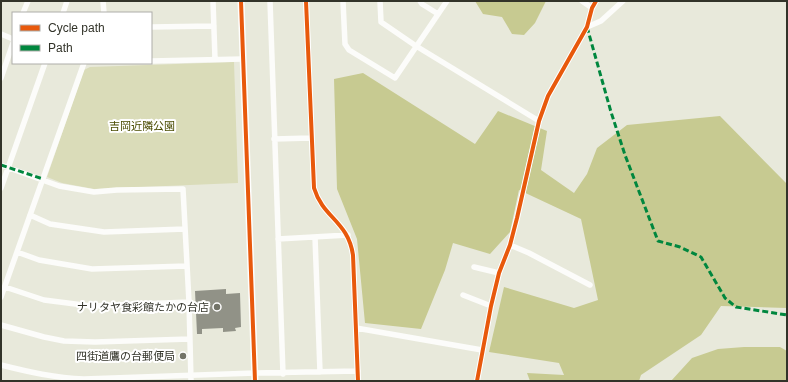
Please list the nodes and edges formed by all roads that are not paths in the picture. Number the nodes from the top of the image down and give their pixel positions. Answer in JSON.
{"nodes":[{"id":1,"x":28,"y":1,"type":"edge"},
{"id":2,"x":67,"y":1,"type":"edge"},
{"id":3,"x":104,"y":1,"type":"edge"},
{"id":4,"x":213,"y":1,"type":"edge"},
{"id":5,"x":240,"y":1,"type":"edge"},
{"id":6,"x":270,"y":1,"type":"edge"},
{"id":7,"x":306,"y":1,"type":"edge"},
{"id":8,"x":343,"y":1,"type":"edge"},
{"id":9,"x":380,"y":1,"type":"edge"},
{"id":10,"x":420,"y":1,"type":"edge"},
{"id":11,"x":447,"y":1,"type":"edge"},
{"id":12,"x":582,"y":1,"type":"edge"},
{"id":13,"x":596,"y":1,"type":"edge"},
{"id":14,"x":623,"y":1,"type":"edge"},
{"id":15,"x":592,"y":8,"type":"junction"},
{"id":16,"x":23,"y":12,"type":"edge"},
{"id":17,"x":63,"y":12,"type":"edge"},
{"id":18,"x":104,"y":12,"type":"edge"},
{"id":19,"x":438,"y":14,"type":"junction"},
{"id":20,"x":214,"y":26,"type":"junction"},
{"id":21,"x":587,"y":27,"type":"junction"},
{"id":22,"x":152,"y":28,"type":"edge"},
{"id":23,"x":1,"y":34,"type":"edge"},
{"id":24,"x":12,"y":38,"type":"edge"},
{"id":25,"x":12,"y":46,"type":"edge"},
{"id":26,"x":416,"y":46,"type":"junction"},
{"id":27,"x":216,"y":59,"type":"junction"},
{"id":28,"x":243,"y":59,"type":"junction"},
{"id":29,"x":152,"y":61,"type":"edge"},
{"id":30,"x":45,"y":64,"type":"edge"},
{"id":31,"x":84,"y":64,"type":"edge"},
{"id":32,"x":1,"y":78,"type":"edge"},
{"id":33,"x":539,"y":121,"type":"junction"},
{"id":34,"x":311,"y":138,"type":"junction"},
{"id":35,"x":274,"y":139,"type":"junction"},
{"id":36,"x":1,"y":165,"type":"edge"},
{"id":37,"x":8,"y":167,"type":"junction"},
{"id":38,"x":43,"y":179,"type":"junction"},
{"id":39,"x":1,"y":188,"type":"edge"},
{"id":40,"x":30,"y":215,"type":"junction"},
{"id":41,"x":185,"y":228,"type":"junction"},
{"id":42,"x":348,"y":235,"type":"junction"},
{"id":43,"x":315,"y":237,"type":"junction"},
{"id":44,"x":278,"y":238,"type":"junction"},
{"id":45,"x":510,"y":245,"type":"junction"},
{"id":46,"x":17,"y":252,"type":"junction"},
{"id":47,"x":187,"y":266,"type":"junction"},
{"id":48,"x":474,"y":268,"type":"dead end"},
{"id":49,"x":499,"y":273,"type":"junction"},
{"id":50,"x":590,"y":285,"type":"dead end"},
{"id":51,"x":6,"y":287,"type":"junction"},
{"id":52,"x":463,"y":295,"type":"dead end"},
{"id":53,"x":1,"y":297,"type":"edge"},
{"id":54,"x":189,"y":302,"type":"junction"},
{"id":55,"x":490,"y":306,"type":"junction"},
{"id":56,"x":1,"y":325,"type":"edge"},
{"id":57,"x":356,"y":328,"type":"junction"},
{"id":58,"x":190,"y":339,"type":"junction"},
{"id":59,"x":482,"y":350,"type":"junction"},
{"id":60,"x":1,"y":365,"type":"edge"},
{"id":61,"x":358,"y":371,"type":"junction"},
{"id":62,"x":320,"y":372,"type":"junction"},
{"id":63,"x":283,"y":374,"type":"junction"},
{"id":64,"x":255,"y":377,"type":"edge"},
{"id":65,"x":191,"y":378,"type":"edge"},
{"id":66,"x":358,"y":381,"type":"edge"},
{"id":67,"x":477,"y":381,"type":"edge"}],
"edges":[{"from":1,"to":16,"type":"street"},
{"from":2,"to":17,"type":"street"},
{"from":3,"to":18,"type":"street"},
{"from":4,"to":20,"type":"street"},
{"from":5,"to":28,"type":"street"},
{"from":6,"to":35,"type":"street"},
{"from":7,"to":34,"type":"street"},
{"from":8,"to":26,"type":"street"},
{"from":9,"to":26,"type":"street"},
{"from":10,"to":19,"type":"street"},
{"from":11,"to":19,"type":"street"},
{"from":12,"to":15,"type":"street"},
{"from":13,"to":15,"type":"street"},
{"from":14,"to":21,"type":"street"},
{"from":15,"to":21,"type":"street"},
{"from":19,"to":26,"type":"street"},
{"from":20,"to":22,"type":"street"},
{"from":20,"to":27,"type":"street"},
{"from":21,"to":33,"type":"street"},
{"from":23,"to":24,"type":"street"},
{"from":25,"to":32,"type":"street"},
{"from":26,"to":33,"type":"street"},
{"from":27,"to":28,"type":"street"},
{"from":27,"to":29,"type":"street"},
{"from":28,"to":64,"type":"street"},
{"from":30,"to":37,"type":"street"},
{"from":31,"to":38,"type":"street"},
{"from":33,"to":45,"type":"street"},
{"from":34,"to":35,"type":"street"},
{"from":34,"to":42,"type":"street"},
{"from":35,"to":44,"type":"street"},
{"from":36,"to":37,"type":"street"},
{"from":37,"to":38,"type":"street"},
{"from":37,"to":39,"type":"street"},
{"from":38,"to":40,"type":"street"},
{"from":38,"to":41,"type":"street"},
{"from":40,"to":41,"type":"street"},
{"from":40,"to":46,"type":"street"},
{"from":41,"to":47,"type":"street"},
{"from":42,"to":43,"type":"street"},
{"from":42,"to":57,"type":"street"},
{"from":43,"to":44,"type":"street"},
{"from":43,"to":62,"type":"street"},
{"from":44,"to":63,"type":"street"},
{"from":45,"to":49,"type":"street"},
{"from":45,"to":50,"type":"street"},
{"from":46,"to":47,"type":"street"},
{"from":46,"to":51,"type":"street"},
{"from":47,"to":54,"type":"street"},
{"from":48,"to":49,"type":"street"},
{"from":49,"to":55,"type":"street"},
{"from":51,"to":53,"type":"street"},
{"from":51,"to":54,"type":"street"},
{"from":52,"to":55,"type":"street"},
{"from":54,"to":58,"type":"street"},
{"from":55,"to":59,"type":"street"},
{"from":56,"to":58,"type":"street"},
{"from":57,"to":59,"type":"street"},
{"from":57,"to":61,"type":"street"},
{"from":58,"to":65,"type":"street"},
{"from":59,"to":67,"type":"street"},
{"from":60,"to":65,"type":"street"},
{"from":61,"to":62,"type":"street"},
{"from":61,"to":66,"type":"street"},
{"from":62,"to":63,"type":"street"},
{"from":63,"to":64,"type":"street"},
{"from":64,"to":65,"type":"street"}]}
